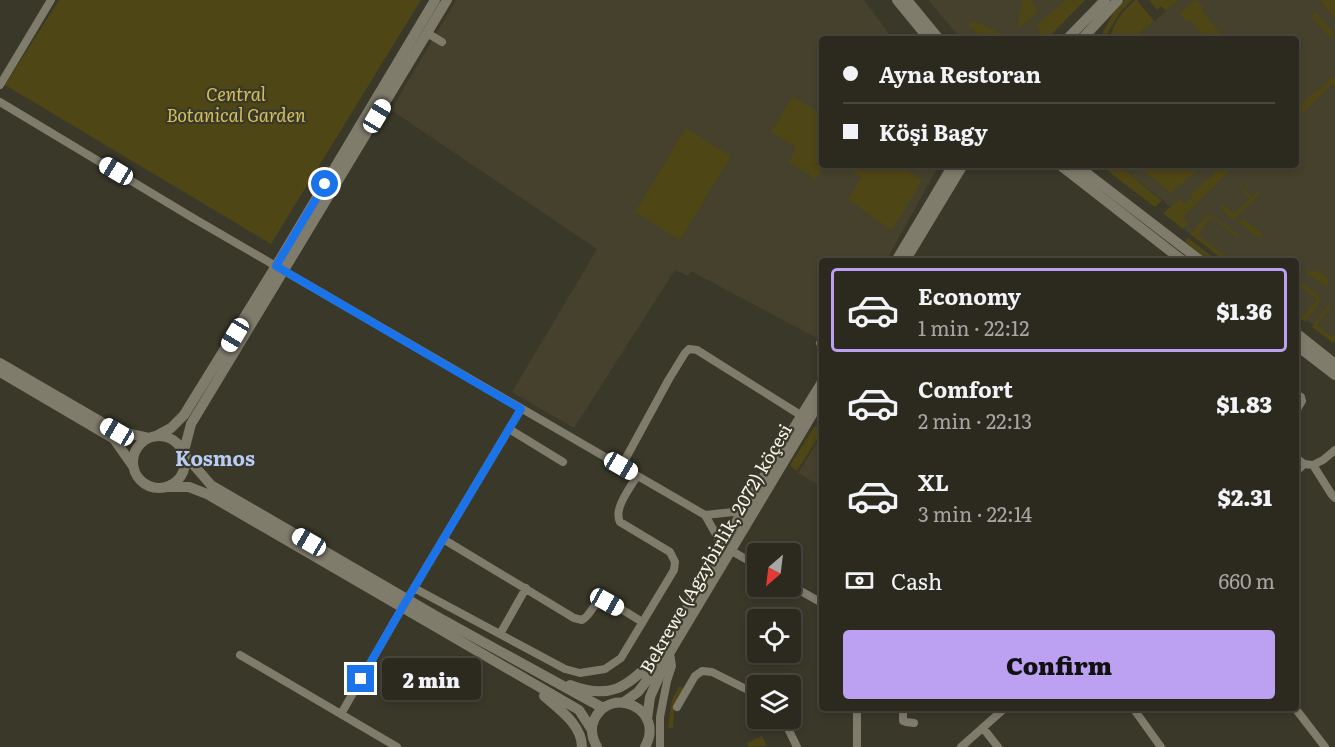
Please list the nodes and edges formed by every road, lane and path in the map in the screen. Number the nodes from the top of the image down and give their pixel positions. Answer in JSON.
{"nodes":[{"id":1,"x":51,"y":0,"type":"edge"},
{"id":2,"x":435,"y":0,"type":"edge"},
{"id":3,"x":447,"y":0,"type":"edge"},
{"id":4,"x":897,"y":0,"type":"edge"},
{"id":5,"x":907,"y":0,"type":"edge"},
{"id":6,"x":1105,"y":0,"type":"edge"},
{"id":7,"x":1118,"y":0,"type":"edge"},
{"id":8,"x":427,"y":33,"type":"junction"},
{"id":9,"x":927,"y":36,"type":"edge"},
{"id":10,"x":937,"y":36,"type":"edge"},
{"id":11,"x":1069,"y":36,"type":"edge"},
{"id":12,"x":1085,"y":36,"type":"edge"},
{"id":13,"x":442,"y":42,"type":"dead end"},
{"id":14,"x":0,"y":85,"type":"edge"},
{"id":15,"x":0,"y":102,"type":"edge"},
{"id":16,"x":959,"y":168,"type":"edge"},
{"id":17,"x":959,"y":168,"type":"edge"},
{"id":18,"x":1064,"y":168,"type":"edge"},
{"id":19,"x":1080,"y":168,"type":"edge"},
{"id":20,"x":898,"y":258,"type":"edge"},
{"id":21,"x":907,"y":258,"type":"edge"},
{"id":22,"x":1179,"y":258,"type":"edge"},
{"id":23,"x":1197,"y":258,"type":"edge"},
{"id":24,"x":280,"y":268,"type":"junction"},
{"id":25,"x":1299,"y":335,"type":"edge"},
{"id":26,"x":1299,"y":347,"type":"edge"},
{"id":27,"x":0,"y":363,"type":"edge"},
{"id":28,"x":1335,"y":364,"type":"edge"},
{"id":29,"x":0,"y":372,"type":"edge"},
{"id":30,"x":1335,"y":375,"type":"edge"},
{"id":31,"x":819,"y":389,"type":"edge"},
{"id":32,"x":819,"y":402,"type":"edge"},
{"id":33,"x":521,"y":409,"type":"junction"},
{"id":34,"x":806,"y":417,"type":"junction"},
{"id":35,"x":509,"y":429,"type":"junction"},
{"id":36,"x":153,"y":437,"type":"junction"},
{"id":37,"x":1335,"y":450,"type":"edge"},
{"id":38,"x":184,"y":453,"type":"junction"},
{"id":39,"x":1299,"y":460,"type":"edge"},
{"id":40,"x":563,"y":462,"type":"dead end"},
{"id":41,"x":1308,"y":464,"type":"junction"},
{"id":42,"x":133,"y":466,"type":"junction"},
{"id":43,"x":621,"y":466,"type":"junction"},
{"id":44,"x":1299,"y":470,"type":"edge"},
{"id":45,"x":637,"y":476,"type":"junction"},
{"id":46,"x":168,"y":487,"type":"junction"},
{"id":47,"x":1335,"y":498,"type":"edge"},
{"id":48,"x":743,"y":511,"type":"junction"},
{"id":49,"x":705,"y":515,"type":"junction"},
{"id":50,"x":443,"y":539,"type":"junction"},
{"id":51,"x":726,"y":548,"type":"junction"},
{"id":52,"x":747,"y":560,"type":"edge"},
{"id":53,"x":414,"y":588,"type":"junction"},
{"id":54,"x":526,"y":588,"type":"junction"},
{"id":55,"x":801,"y":591,"type":"edge"},
{"id":56,"x":819,"y":601,"type":"edge"},
{"id":57,"x":405,"y":604,"type":"junction"},
{"id":58,"x":642,"y":622,"type":"junction"},
{"id":59,"x":500,"y":634,"type":"junction"},
{"id":60,"x":667,"y":650,"type":"junction"},
{"id":61,"x":240,"y":655,"type":"dead end"},
{"id":62,"x":537,"y":672,"type":"junction"},
{"id":63,"x":531,"y":683,"type":"junction"},
{"id":64,"x":747,"y":689,"type":"edge"},
{"id":65,"x":624,"y":702,"type":"junction"},
{"id":66,"x":677,"y":707,"type":"dead end"},
{"id":67,"x":603,"y":708,"type":"junction"},
{"id":68,"x":857,"y":711,"type":"edge"},
{"id":69,"x":903,"y":711,"type":"edge"},
{"id":70,"x":1002,"y":711,"type":"edge"},
{"id":71,"x":1135,"y":711,"type":"edge"},
{"id":72,"x":1297,"y":711,"type":"edge"},
{"id":73,"x":341,"y":714,"type":"junction"},
{"id":74,"x":647,"y":718,"type":"junction"},
{"id":75,"x":915,"y":723,"type":"dead end"},
{"id":76,"x":983,"y":728,"type":"junction"},
{"id":77,"x":788,"y":729,"type":"edge"},
{"id":78,"x":592,"y":730,"type":"junction"},
{"id":79,"x":646,"y":746,"type":"edge"},
{"id":80,"x":397,"y":747,"type":"edge"},
{"id":81,"x":582,"y":747,"type":"edge"},
{"id":82,"x":597,"y":747,"type":"edge"},
{"id":83,"x":660,"y":747,"type":"edge"},
{"id":84,"x":797,"y":747,"type":"edge"},
{"id":85,"x":857,"y":747,"type":"edge"},
{"id":86,"x":961,"y":747,"type":"edge"},
{"id":87,"x":998,"y":747,"type":"edge"},
{"id":88,"x":1161,"y":747,"type":"edge"},
{"id":89,"x":1325,"y":747,"type":"edge"}],
"edges":[{"from":1,"to":14,"type":"street"},
{"from":2,"to":24,"type":"main road"},
{"from":3,"to":8,"type":"main road"},
{"from":4,"to":9,"type":"main road"},
{"from":5,"to":10,"type":"main road"},
{"from":6,"to":11,"type":"main road"},
{"from":7,"to":12,"type":"main road"},
{"from":8,"to":13,"type":"street"},
{"from":8,"to":24,"type":"main road"},
{"from":15,"to":24,"type":"street"},
{"from":16,"to":20,"type":"main road"},
{"from":17,"to":21,"type":"main road"},
{"from":18,"to":22,"type":"main road"},
{"from":19,"to":23,"type":"main road"},
{"from":24,"to":33,"type":"street"},
{"from":24,"to":36,"type":"main road"},
{"from":24,"to":38,"type":"main road"},
{"from":25,"to":28,"type":"main road"},
{"from":26,"to":30,"type":"main road"},
{"from":27,"to":36,"type":"main road"},
{"from":29,"to":42,"type":"main road"},
{"from":31,"to":34,"type":"main road","name":"Bekrewe (Agzybirlik, 2072) köçesi"},
{"from":32,"to":34,"type":"main road","name":"Bekrewe (Agzybirlik, 2072) köçesi"},
{"from":33,"to":35,"type":"street"},
{"from":33,"to":43,"type":"street"},
{"from":34,"to":43,"type":"street"},
{"from":34,"to":48,"type":"main road","name":"Bekrewe (Agzybirlik, 2072) köçesi"},
{"from":34,"to":51,"type":"main road","name":"Bekrewe (Agzybirlik, 2072) köçesi"},
{"from":35,"to":40,"type":"street"},
{"from":35,"to":50,"type":"street"},
{"from":36,"to":38,"type":"main road"},
{"from":36,"to":42,"type":"main road"},
{"from":37,"to":41,"type":"street"},
{"from":38,"to":46,"type":"main road"},
{"from":38,"to":57,"type":"main road"},
{"from":39,"to":41,"type":"street"},
{"from":41,"to":44,"type":"street"},
{"from":41,"to":47,"type":"street"},
{"from":42,"to":46,"type":"main road"},
{"from":43,"to":45,"type":"street"},
{"from":45,"to":49,"type":"street"},
{"from":45,"to":58,"type":"street"},
{"from":46,"to":57,"type":"main road"},
{"from":48,"to":49,"type":"street"},
{"from":48,"to":51,"type":"main road","name":"Bekrewe (Agzybirlik, 2072) köçesi"},
{"from":49,"to":51,"type":"street","name":"Bekrewe (Agzybirlik, 2072) köçesi"},
{"from":50,"to":53,"type":"street"},
{"from":50,"to":54,"type":"street"},
{"from":51,"to":52,"type":"street"},
{"from":51,"to":60,"type":"main road","name":"Bekrewe (Agzybirlik, 2072) köçesi"},
{"from":53,"to":57,"type":"street"},
{"from":53,"to":59,"type":"street"},
{"from":54,"to":58,"type":"street"},
{"from":54,"to":59,"type":"street"},
{"from":55,"to":56,"type":"street"},
{"from":57,"to":62,"type":"main road"},
{"from":57,"to":63,"type":"main road"},
{"from":57,"to":73,"type":"street"},
{"from":58,"to":59,"type":"street"},
{"from":60,"to":62,"type":"main road"},
{"from":60,"to":65,"type":"main road","name":"Bekrewe (Agzybirlik, 2072) köçesi"},
{"from":60,"to":74,"type":"main road","name":"Bekrewe (Agzybirlik, 2072) köçesi"},
{"from":60,"to":83,"type":"street"},
{"from":61,"to":73,"type":"street"},
{"from":62,"to":67,"type":"main road"},
{"from":63,"to":78,"type":"main road"},
{"from":63,"to":81,"type":"main road"},
{"from":64,"to":66,"type":"street"},
{"from":65,"to":67,"type":"main road"},
{"from":65,"to":74,"type":"main road"},
{"from":67,"to":78,"type":"main road"},
{"from":68,"to":85,"type":"street"},
{"from":69,"to":75,"type":"street"},
{"from":70,"to":76,"type":"street"},
{"from":71,"to":88,"type":"street"},
{"from":72,"to":89,"type":"street"},
{"from":73,"to":80,"type":"street"},
{"from":74,"to":79,"type":"main road","name":"Bekrewe (Agzybirlik, 2072) köçesi"},
{"from":76,"to":86,"type":"street"},
{"from":76,"to":87,"type":"street"},
{"from":77,"to":84,"type":"street"},
{"from":78,"to":82,"type":"main road"}]}
